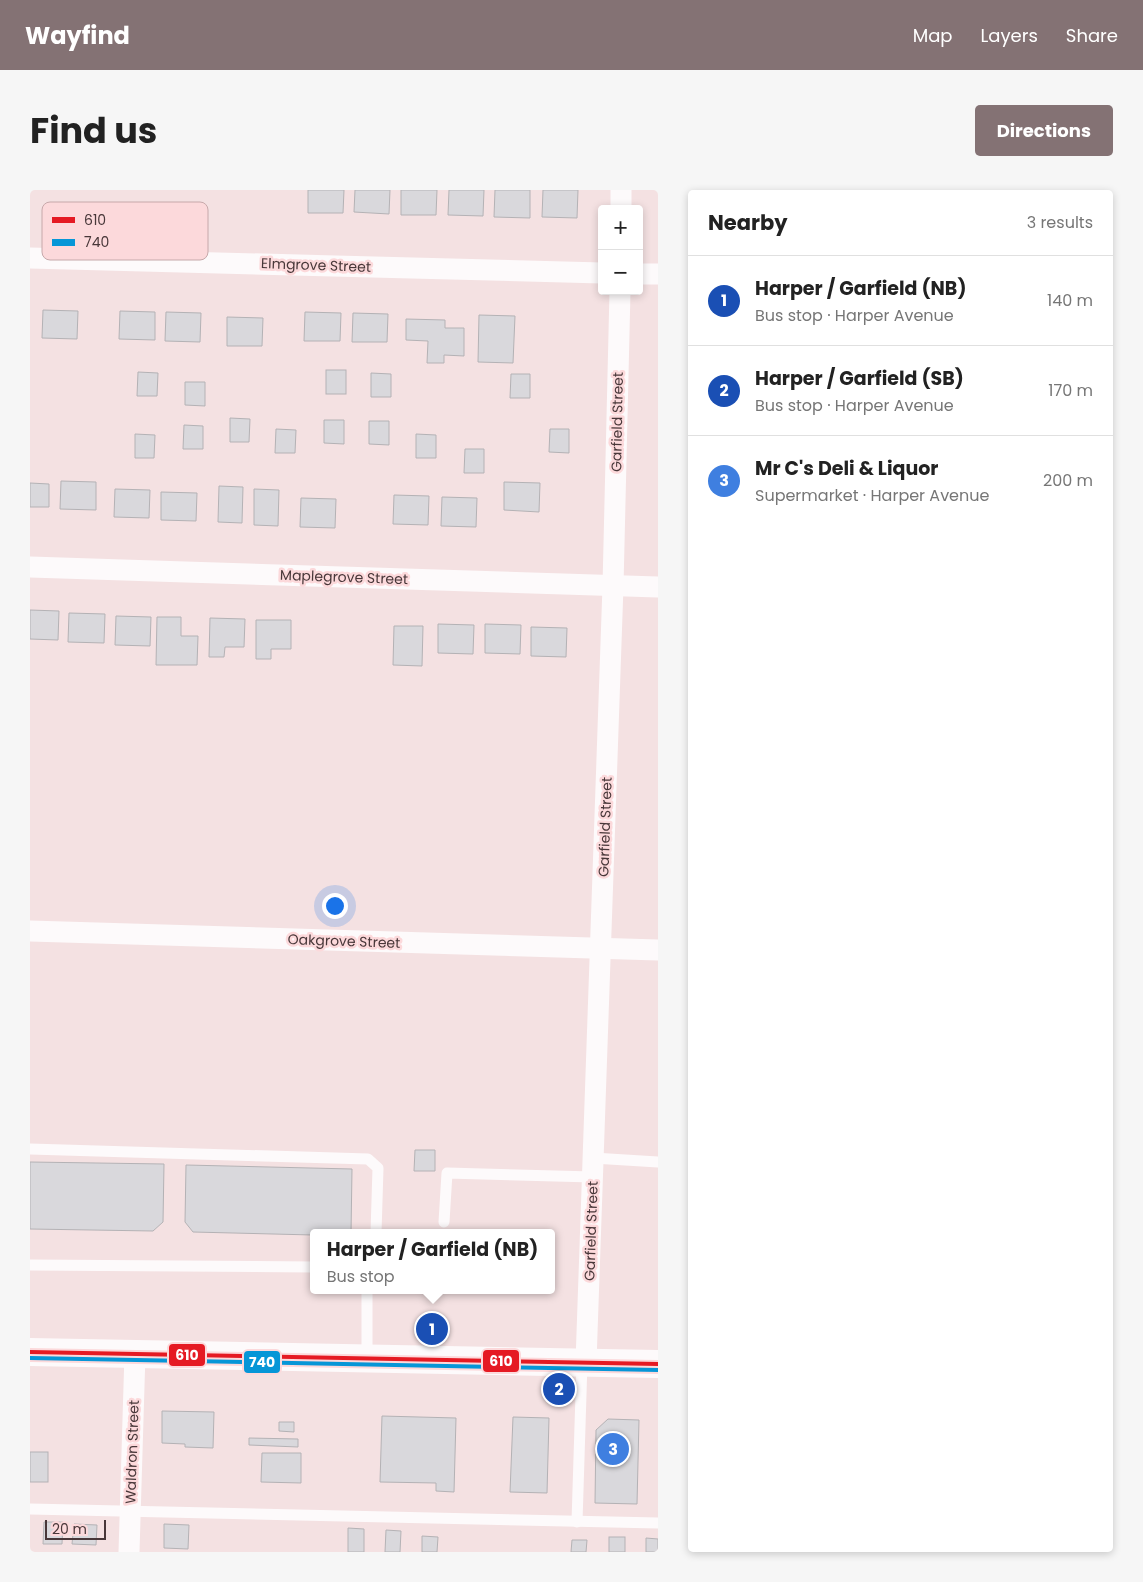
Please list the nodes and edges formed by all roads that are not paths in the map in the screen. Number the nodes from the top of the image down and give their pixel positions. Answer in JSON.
{"nodes":[{"id":1,"x":622,"y":190,"type":"edge"},
{"id":2,"x":621,"y":205,"type":"edge"},
{"id":3,"x":106,"y":260,"type":"edge"},
{"id":4,"x":598,"y":273,"type":"edge"},
{"id":5,"x":643,"y":274,"type":"edge"},
{"id":6,"x":658,"y":274,"type":"edge"},
{"id":7,"x":620,"y":295,"type":"edge"},
{"id":8,"x":30,"y":567,"type":"edge"},
{"id":9,"x":613,"y":586,"type":"junction"},
{"id":10,"x":658,"y":586,"type":"edge"},
{"id":11,"x":30,"y":931,"type":"edge"},
{"id":12,"x":600,"y":949,"type":"junction"},
{"id":13,"x":658,"y":950,"type":"edge"},
{"id":14,"x":30,"y":1149,"type":"edge"},
{"id":15,"x":658,"y":1162,"type":"edge"},
{"id":16,"x":593,"y":1168,"type":"junction"},
{"id":17,"x":444,"y":1222,"type":"dead end"},
{"id":18,"x":376,"y":1229,"type":"edge"},
{"id":19,"x":30,"y":1265,"type":"edge"},
{"id":20,"x":310,"y":1267,"type":"edge"},
{"id":21,"x":367,"y":1294,"type":"edge"},
{"id":22,"x":30,"y":1352,"type":"edge"},
{"id":23,"x":135,"y":1352,"type":"junction"},
{"id":24,"x":367,"y":1358,"type":"junction"},
{"id":25,"x":584,"y":1362,"type":"junction"},
{"id":26,"x":658,"y":1364,"type":"edge"},
{"id":27,"x":30,"y":1509,"type":"edge"},
{"id":28,"x":129,"y":1511,"type":"junction"},
{"id":29,"x":577,"y":1522,"type":"junction"},
{"id":30,"x":658,"y":1523,"type":"edge"},
{"id":31,"x":129,"y":1552,"type":"edge"}],
"edges":[{"from":1,"to":2,"type":"street"},
{"from":3,"to":4,"type":"street","name":"Elmgrove Street"},
{"from":5,"to":6,"type":"street"},
{"from":7,"to":9,"type":"street","name":"Garfield Street"},
{"from":8,"to":9,"type":"street","name":"Maplegrove Street"},
{"from":9,"to":10,"type":"street","name":"Maplegrove Street"},
{"from":9,"to":12,"type":"street","name":"Garfield Street"},
{"from":11,"to":12,"type":"street","name":"Oakgrove Street"},
{"from":12,"to":13,"type":"street","name":"Oakgrove Street"},
{"from":12,"to":16,"type":"street","name":"Garfield Street"},
{"from":14,"to":18,"type":"lane"},
{"from":15,"to":16,"type":"lane"},
{"from":16,"to":17,"type":"lane"},
{"from":16,"to":25,"type":"street","name":"Garfield Street"},
{"from":19,"to":20,"type":"lane"},
{"from":21,"to":24,"type":"lane"},
{"from":22,"to":23,"type":"main road"},
{"from":23,"to":24,"type":"main road"},
{"from":23,"to":28,"type":"street","name":"Waldron Street"},
{"from":24,"to":25,"type":"main road"},
{"from":25,"to":26,"type":"main road"},
{"from":25,"to":29,"type":"lane"},
{"from":27,"to":28,"type":"lane"},
{"from":28,"to":29,"type":"lane"},
{"from":28,"to":31,"type":"street","name":"Waldron Street"},
{"from":29,"to":30,"type":"lane"}]}
